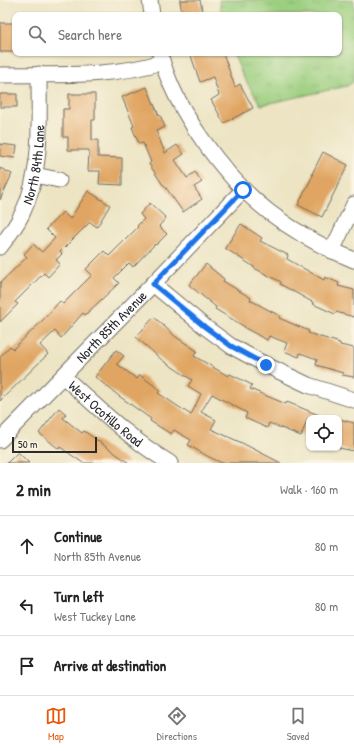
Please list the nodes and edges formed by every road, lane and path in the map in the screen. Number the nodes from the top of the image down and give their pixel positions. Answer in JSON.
{"nodes":[{"id":1,"x":150,"y":0,"type":"edge"},
{"id":2,"x":152,"y":12,"type":"edge"},
{"id":3,"x":161,"y":57,"type":"edge"},
{"id":4,"x":39,"y":74,"type":"junction"},
{"id":5,"x":0,"y":75,"type":"edge"},
{"id":6,"x":35,"y":174,"type":"junction"},
{"id":7,"x":59,"y":180,"type":"dead end"},
{"id":8,"x":243,"y":190,"type":"junction"},
{"id":9,"x":354,"y":204,"type":"edge"},
{"id":10,"x":0,"y":247,"type":"edge"},
{"id":11,"x":332,"y":251,"type":"junction"},
{"id":12,"x":354,"y":260,"type":"edge"},
{"id":13,"x":153,"y":284,"type":"junction"},
{"id":14,"x":63,"y":376,"type":"junction"},
{"id":15,"x":354,"y":400,"type":"edge"},
{"id":16,"x":0,"y":440,"type":"edge"},
{"id":17,"x":170,"y":463,"type":"edge"}],
"edges":[{"from":1,"to":2,"type":"street"},
{"from":3,"to":4,"type":"street"},
{"from":3,"to":8,"type":"street"},
{"from":4,"to":5,"type":"street"},
{"from":4,"to":6,"type":"street","name":"North 84th Lane"},
{"from":6,"to":7,"type":"street"},
{"from":6,"to":10,"type":"street","name":"North 84th Lane"},
{"from":8,"to":11,"type":"street"},
{"from":8,"to":13,"type":"street","name":"North 85th Avenue"},
{"from":9,"to":11,"type":"street"},
{"from":11,"to":12,"type":"street"},
{"from":13,"to":14,"type":"street","name":"North 85th Avenue"},
{"from":13,"to":15,"type":"street"},
{"from":14,"to":16,"type":"street","name":"North 85th Avenue"},
{"from":14,"to":17,"type":"street","name":"West Ocotillo Road"}]}
